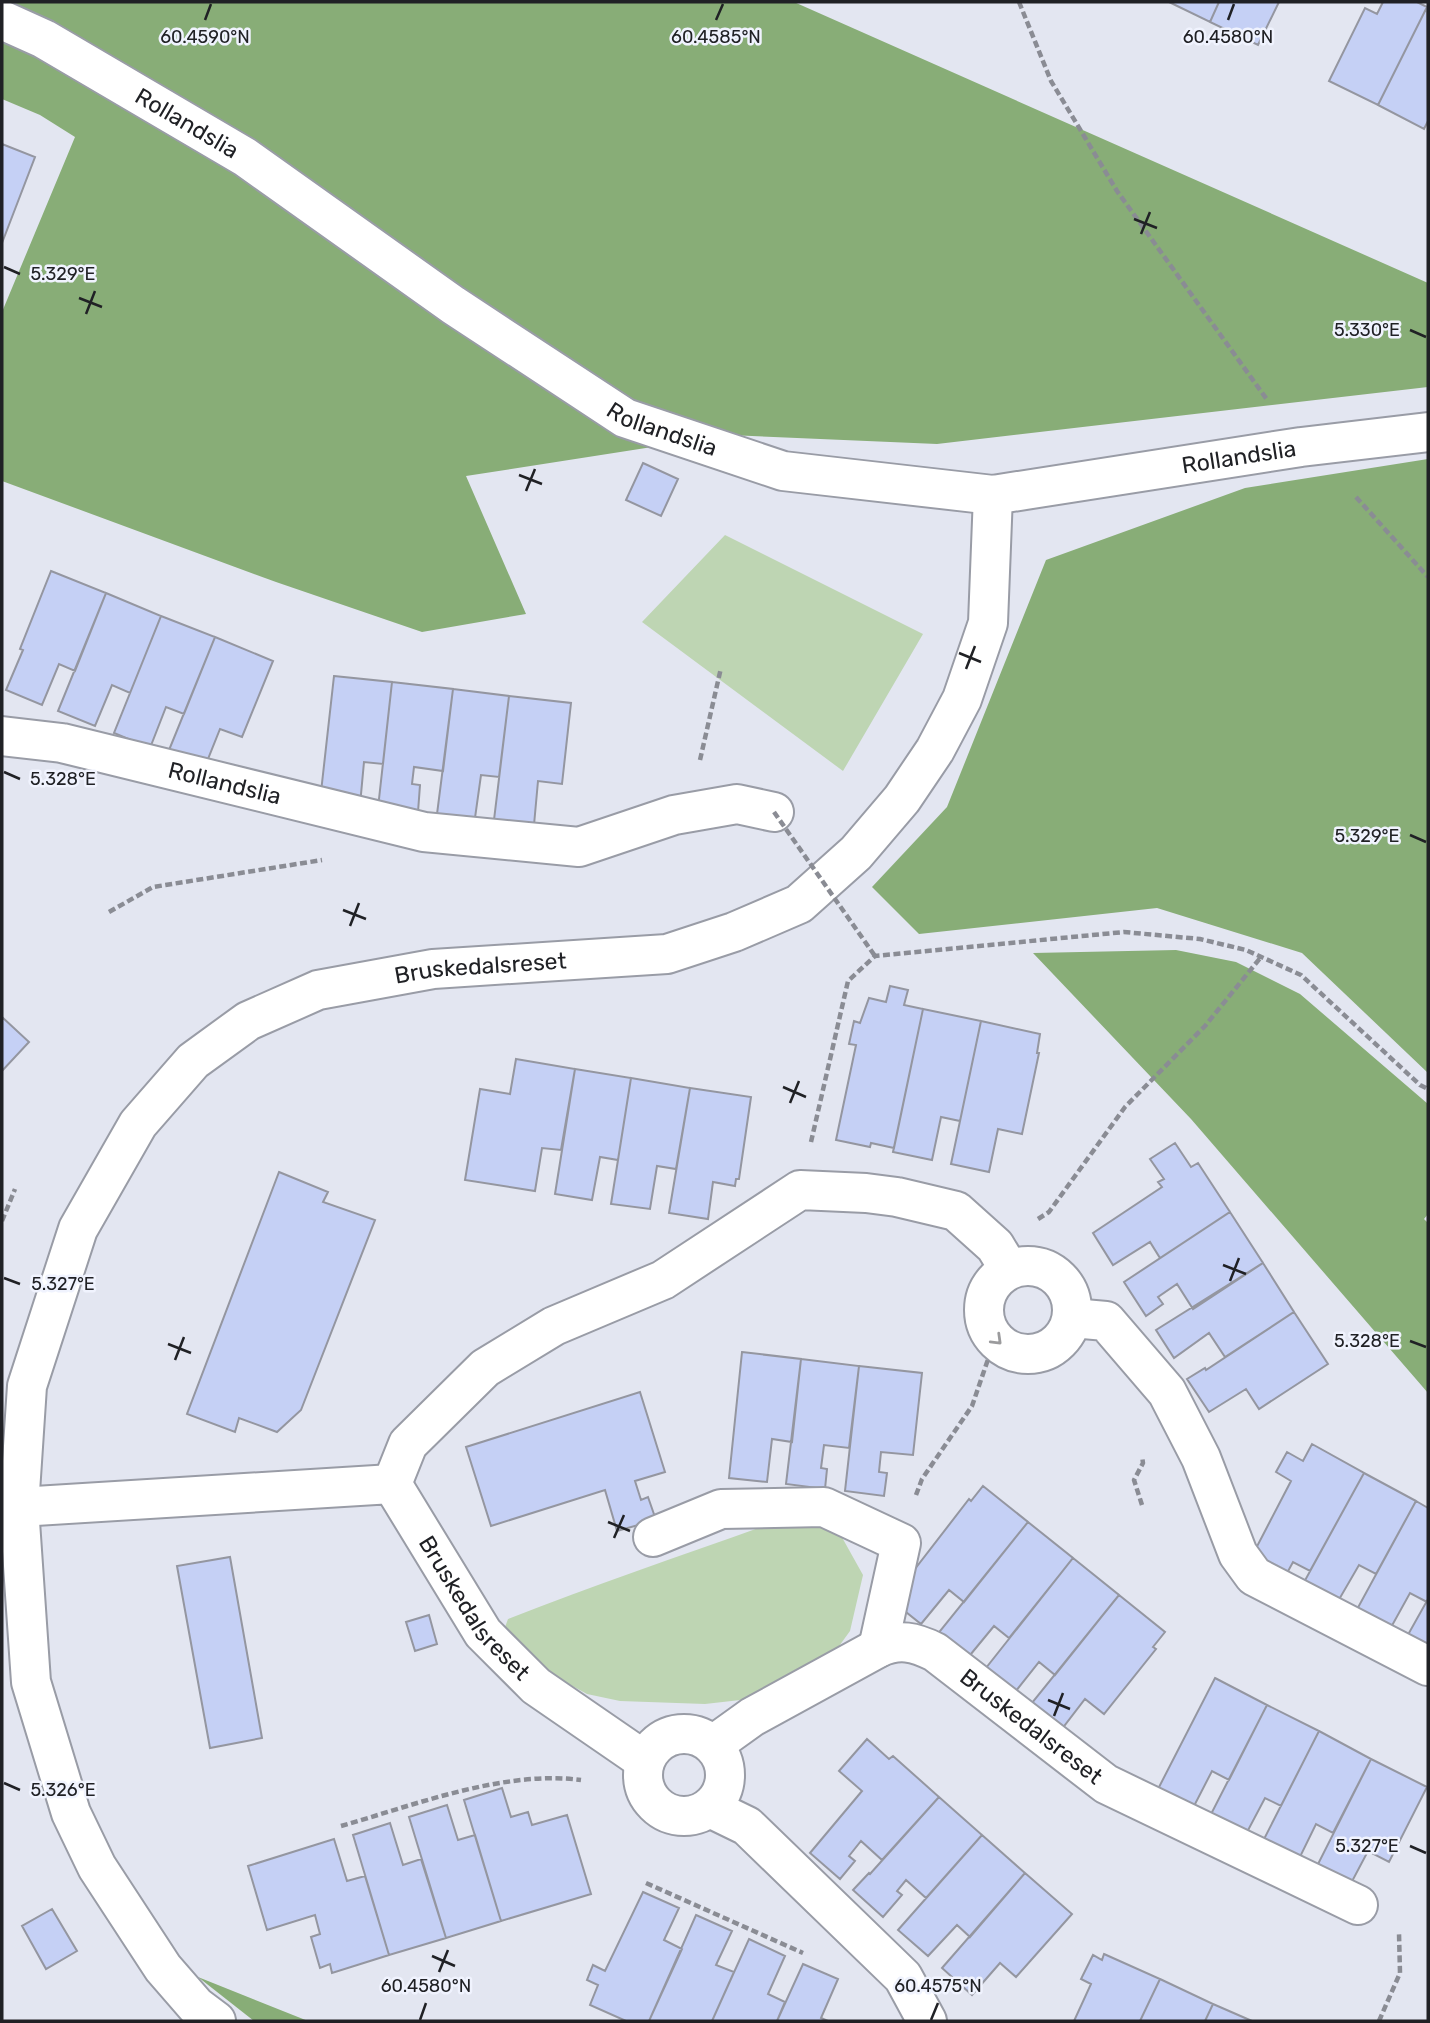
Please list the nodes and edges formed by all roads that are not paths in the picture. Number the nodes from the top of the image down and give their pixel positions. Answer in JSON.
{"nodes":[{"id":1,"x":2,"y":20,"type":"edge"},
{"id":2,"x":1428,"y":432,"type":"edge"},
{"id":3,"x":993,"y":495,"type":"junction"},
{"id":4,"x":2,"y":736,"type":"edge"},
{"id":5,"x":774,"y":812,"type":"road end"},
{"id":6,"x":1002,"y":1258,"type":"junction"},
{"id":7,"x":1072,"y":1318,"type":"junction"},
{"id":8,"x":392,"y":1484,"type":"junction"},
{"id":9,"x":19,"y":1507,"type":"junction"},
{"id":10,"x":653,"y":1537,"type":"dead end"},
{"id":11,"x":878,"y":1648,"type":"junction"},
{"id":12,"x":1428,"y":1665,"type":"edge"},
{"id":13,"x":713,"y":1745,"type":"junction"},
{"id":14,"x":645,"y":1775,"type":"junction"},
{"id":15,"x":710,"y":1808,"type":"junction"},
{"id":16,"x":1357,"y":1905,"type":"dead end"},
{"id":17,"x":216,"y":2021,"type":"edge"},
{"id":18,"x":927,"y":2021,"type":"edge"}],
"edges":[{"from":1,"to":3,"type":"street","name":"Rollandslia"},
{"from":2,"to":3,"type":"street","name":"Rollandslia"},
{"from":3,"to":9,"type":"street","name":"Bruskedalsreset"},
{"from":4,"to":5,"type":"street","name":"Rollandslia"},
{"from":6,"to":7,"type":"street"},
{"from":6,"to":7,"type":"street","one_way":true},
{"from":6,"to":8,"type":"street"},
{"from":7,"to":12,"type":"street"},
{"from":8,"to":9,"type":"street"},
{"from":8,"to":14,"type":"street","name":"Bruskedalsreset"},
{"from":9,"to":17,"type":"street","name":"Bruskedalsreset"},
{"from":10,"to":11,"type":"street"},
{"from":11,"to":13,"type":"street","name":"Bruskedalsreset"},
{"from":11,"to":16,"type":"street","name":"Bruskedalsreset"},
{"from":13,"to":14,"type":"street"},
{"from":13,"to":15,"type":"street"},
{"from":14,"to":15,"type":"street","name":"Bruskedalsreset"},
{"from":15,"to":18,"type":"street"}]}
